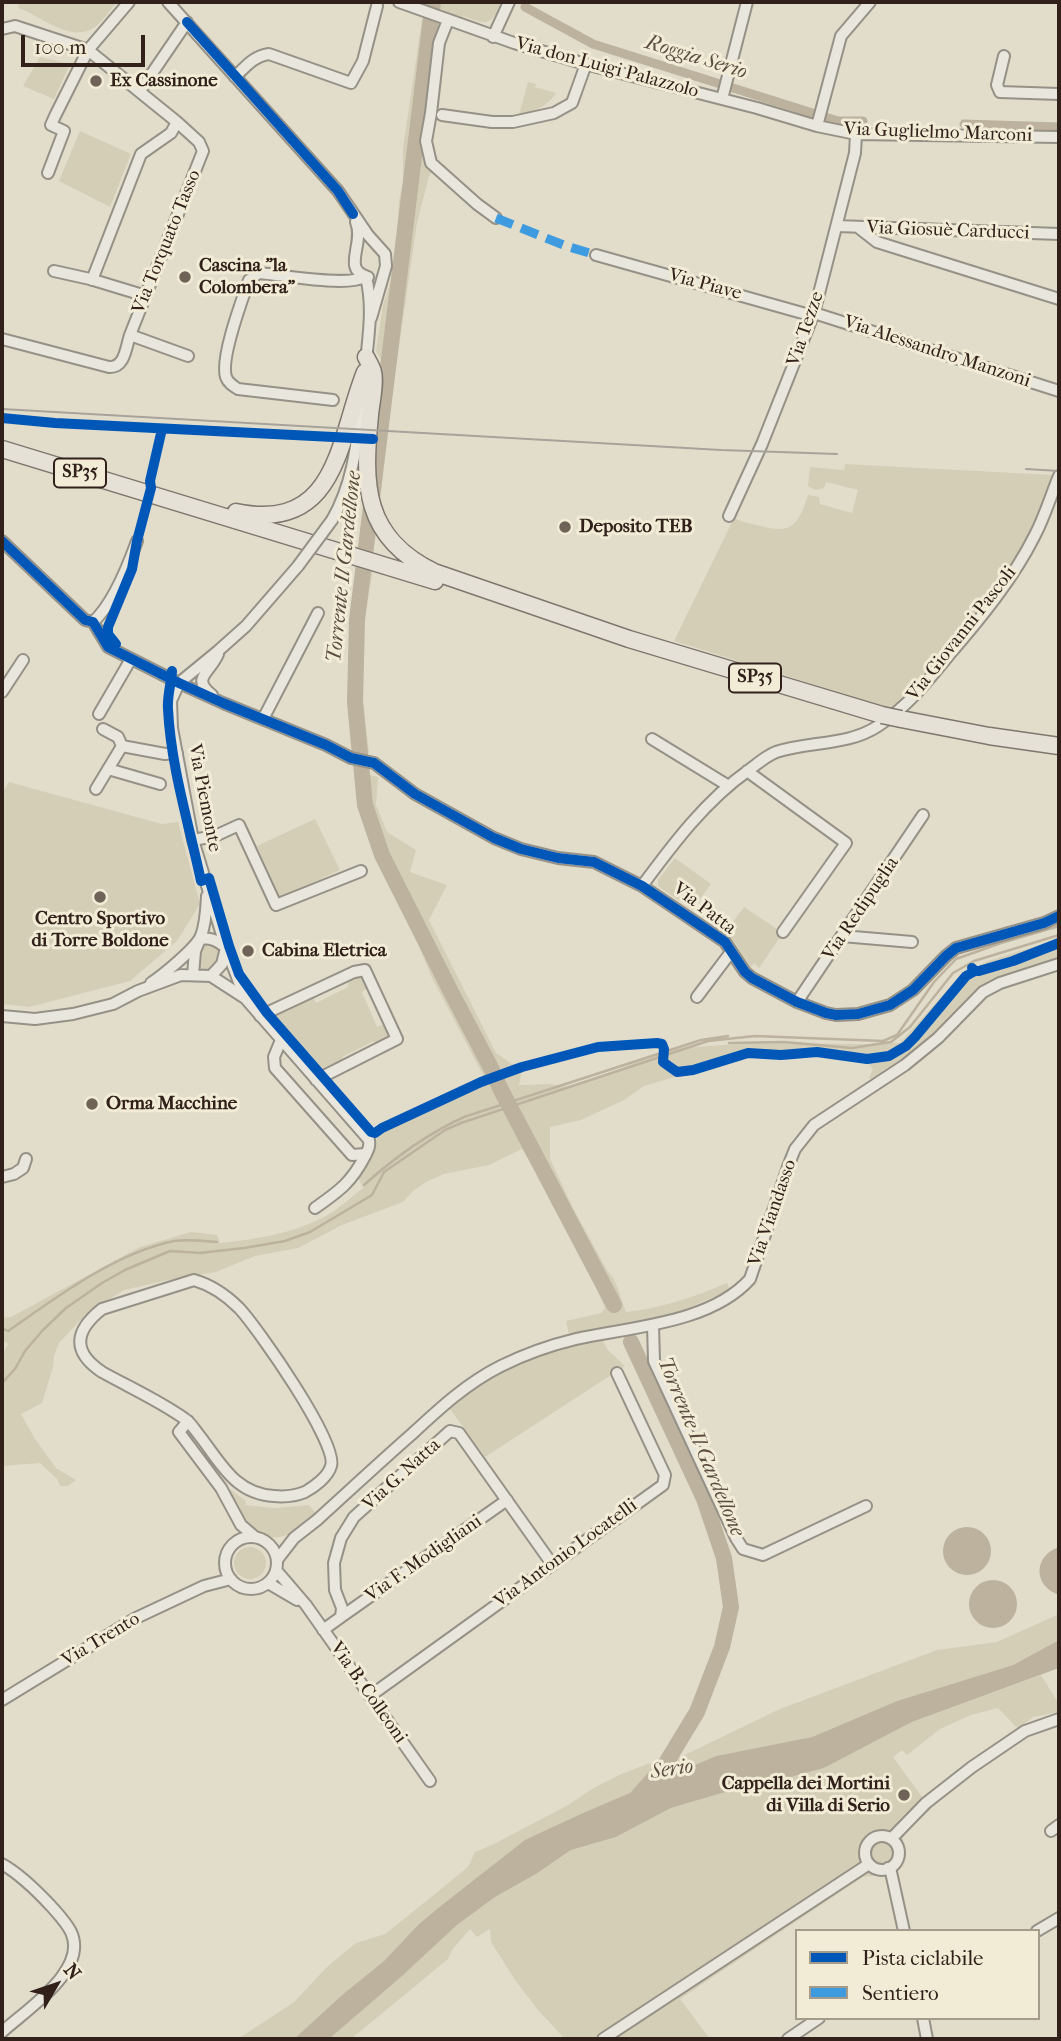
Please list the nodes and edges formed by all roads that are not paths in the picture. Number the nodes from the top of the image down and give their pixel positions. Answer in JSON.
{"nodes":[{"id":1,"x":129,"y":2,"type":"edge"},
{"id":2,"x":168,"y":2,"type":"edge"},
{"id":3,"x":181,"y":2,"type":"edge"},
{"id":4,"x":399,"y":2,"type":"edge"},
{"id":5,"x":509,"y":2,"type":"edge"},
{"id":6,"x":747,"y":2,"type":"edge"},
{"id":7,"x":870,"y":2,"type":"edge"},
{"id":8,"x":377,"y":6,"type":"dead end"},
{"id":9,"x":444,"y":18,"type":"junction"},
{"id":10,"x":187,"y":22,"type":"junction"},
{"id":11,"x":2,"y":29,"type":"edge"},
{"id":12,"x":493,"y":37,"type":"junction"},
{"id":13,"x":88,"y":50,"type":"junction"},
{"id":14,"x":1004,"y":56,"type":"dead end"},
{"id":15,"x":586,"y":64,"type":"junction"},
{"id":16,"x":235,"y":76,"type":"junction"},
{"id":17,"x":140,"y":91,"type":"junction"},
{"id":18,"x":1059,"y":94,"type":"edge"},
{"id":19,"x":722,"y":99,"type":"junction"},
{"id":20,"x":436,"y":114,"type":"junction"},
{"id":21,"x":820,"y":117,"type":"junction"},
{"id":22,"x":177,"y":122,"type":"junction"},
{"id":23,"x":856,"y":134,"type":"junction"},
{"id":24,"x":1059,"y":137,"type":"edge"},
{"id":25,"x":48,"y":173,"type":"dead end"},
{"id":26,"x":353,"y":214,"type":"junction"},
{"id":27,"x":496,"y":218,"type":"dead end"},
{"id":28,"x":837,"y":226,"type":"junction"},
{"id":29,"x":859,"y":228,"type":"junction"},
{"id":30,"x":1059,"y":234,"type":"edge"},
{"id":31,"x":379,"y":248,"type":"junction"},
{"id":32,"x":596,"y":255,"type":"dead end"},
{"id":33,"x":355,"y":257,"type":"junction"},
{"id":34,"x":54,"y":271,"type":"dead end"},
{"id":35,"x":383,"y":271,"type":"junction"},
{"id":36,"x":365,"y":277,"type":"junction"},
{"id":37,"x":92,"y":280,"type":"junction"},
{"id":38,"x":334,"y":281,"type":"junction"},
{"id":39,"x":146,"y":296,"type":"junction"},
{"id":40,"x":1059,"y":299,"type":"edge"},
{"id":41,"x":814,"y":314,"type":"junction"},
{"id":42,"x":371,"y":318,"type":"junction"},
{"id":43,"x":130,"y":335,"type":"junction"},
{"id":44,"x":2,"y":339,"type":"edge"},
{"id":45,"x":188,"y":356,"type":"dead end"},
{"id":46,"x":366,"y":365,"type":"junction"},
{"id":47,"x":1059,"y":391,"type":"edge"},
{"id":48,"x":333,"y":400,"type":"dead end"},
{"id":49,"x":2,"y":449,"type":"edge"},
{"id":50,"x":1059,"y":476,"type":"edge"},
{"id":51,"x":158,"y":497,"type":"junction"},
{"id":52,"x":729,"y":516,"type":"dead end"},
{"id":53,"x":2,"y":541,"type":"edge"},
{"id":54,"x":137,"y":541,"type":"dead end"},
{"id":55,"x":318,"y":614,"type":"dead end"},
{"id":56,"x":93,"y":622,"type":"junction"},
{"id":57,"x":629,"y":639,"type":"junction"},
{"id":58,"x":218,"y":652,"type":"junction"},
{"id":59,"x":131,"y":659,"type":"junction"},
{"id":60,"x":23,"y":660,"type":"dead end"},
{"id":61,"x":179,"y":683,"type":"junction"},
{"id":62,"x":2,"y":692,"type":"edge"},
{"id":63,"x":223,"y":703,"type":"junction"},
{"id":64,"x":99,"y":713,"type":"dead end"},
{"id":65,"x":893,"y":716,"type":"junction"},
{"id":66,"x":263,"y":719,"type":"junction"},
{"id":67,"x":103,"y":729,"type":"dead end"},
{"id":68,"x":652,"y":739,"type":"dead end"},
{"id":69,"x":122,"y":746,"type":"junction"},
{"id":70,"x":1059,"y":746,"type":"edge"},
{"id":71,"x":177,"y":753,"type":"junction"},
{"id":72,"x":108,"y":769,"type":"junction"},
{"id":73,"x":747,"y":771,"type":"junction"},
{"id":74,"x":160,"y":784,"type":"dead end"},
{"id":75,"x":727,"y":785,"type":"junction"},
{"id":76,"x":96,"y":789,"type":"dead end"},
{"id":77,"x":923,"y":815,"type":"dead end"},
{"id":78,"x":192,"y":840,"type":"junction"},
{"id":79,"x":361,"y":871,"type":"dead end"},
{"id":80,"x":642,"y":886,"type":"junction"},
{"id":81,"x":207,"y":890,"type":"junction"},
{"id":82,"x":1059,"y":916,"type":"edge"},
{"id":83,"x":783,"y":932,"type":"dead end"},
{"id":84,"x":842,"y":936,"type":"junction"},
{"id":85,"x":200,"y":939,"type":"junction"},
{"id":86,"x":912,"y":942,"type":"dead end"},
{"id":87,"x":226,"y":948,"type":"junction"},
{"id":88,"x":731,"y":952,"type":"junction"},
{"id":89,"x":1059,"y":964,"type":"edge"},
{"id":90,"x":193,"y":975,"type":"junction"},
{"id":91,"x":211,"y":976,"type":"junction"},
{"id":92,"x":138,"y":991,"type":"junction"},
{"id":93,"x":697,"y":997,"type":"dead end"},
{"id":94,"x":245,"y":998,"type":"junction"},
{"id":95,"x":797,"y":1002,"type":"junction"},
{"id":96,"x":2,"y":1016,"type":"edge"},
{"id":97,"x":260,"y":1016,"type":"junction"},
{"id":98,"x":281,"y":1040,"type":"junction"},
{"id":99,"x":316,"y":1080,"type":"junction"},
{"id":100,"x":365,"y":1154,"type":"junction"},
{"id":101,"x":26,"y":1159,"type":"dead end"},
{"id":102,"x":2,"y":1177,"type":"edge"},
{"id":103,"x":315,"y":1208,"type":"dead end"},
{"id":104,"x":653,"y":1325,"type":"junction"},
{"id":105,"x":617,"y":1373,"type":"dead end"},
{"id":106,"x":188,"y":1420,"type":"junction"},
{"id":107,"x":507,"y":1500,"type":"junction"},
{"id":108,"x":866,"y":1506,"type":"dead end"},
{"id":109,"x":236,"y":1515,"type":"junction"},
{"id":110,"x":255,"y":1537,"type":"junction"},
{"id":111,"x":295,"y":1538,"type":"junction"},
{"id":112,"x":235,"y":1543,"type":"junction"},
{"id":113,"x":267,"y":1543,"type":"junction"},
{"id":114,"x":226,"y":1560,"type":"junction"},
{"id":115,"x":552,"y":1564,"type":"junction"},
{"id":116,"x":277,"y":1565,"type":"junction"},
{"id":117,"x":231,"y":1579,"type":"junction"},
{"id":118,"x":268,"y":1583,"type":"junction"},
{"id":119,"x":204,"y":1586,"type":"junction"},
{"id":120,"x":306,"y":1605,"type":"junction"},
{"id":121,"x":341,"y":1617,"type":"junction"},
{"id":122,"x":323,"y":1630,"type":"junction"},
{"id":123,"x":370,"y":1696,"type":"junction"},
{"id":124,"x":2,"y":1700,"type":"edge"},
{"id":125,"x":1059,"y":1719,"type":"edge"},
{"id":126,"x":430,"y":1781,"type":"dead end"},
{"id":127,"x":891,"y":1839,"type":"junction"},
{"id":128,"x":2,"y":1864,"type":"edge"},
{"id":129,"x":869,"y":1864,"type":"junction"},
{"id":130,"x":888,"y":1868,"type":"junction"},
{"id":131,"x":1059,"y":1918,"type":"edge"},
{"id":132,"x":904,"y":1929,"type":"edge"},
{"id":133,"x":1040,"y":1929,"type":"edge"},
{"id":134,"x":815,"y":2020,"type":"edge"},
{"id":135,"x":923,"y":2020,"type":"edge"},
{"id":136,"x":2,"y":2032,"type":"edge"},
{"id":137,"x":603,"y":2039,"type":"edge"},
{"id":138,"x":788,"y":2039,"type":"edge"},
{"id":139,"x":927,"y":2039,"type":"edge"}],
"edges":[{"from":1,"to":13,"type":"street"},
{"from":2,"to":10,"type":"street"},
{"from":3,"to":10,"type":"street"},
{"from":4,"to":9,"type":"street","name":"Via don Luigi Palazzolo"},
{"from":5,"to":12,"type":"street"},
{"from":6,"to":19,"type":"street"},
{"from":7,"to":21,"type":"street"},
{"from":8,"to":16,"type":"street"},
{"from":9,"to":12,"type":"street","name":"Via don Luigi Palazzolo"},
{"from":9,"to":20,"type":"street"},
{"from":10,"to":16,"type":"street"},
{"from":10,"to":17,"type":"street"},
{"from":11,"to":13,"type":"street"},
{"from":12,"to":15,"type":"street","name":"Via don Luigi Palazzolo"},
{"from":13,"to":17,"type":"street","name":"Via Torquato Tasso"},
{"from":13,"to":25,"type":"street"},
{"from":14,"to":18,"type":"street"},
{"from":15,"to":19,"type":"street","name":"Via don Luigi Palazzolo"},
{"from":15,"to":20,"type":"street"},
{"from":16,"to":26,"type":"street"},
{"from":17,"to":22,"type":"street","name":"Via Torquato Tasso"},
{"from":19,"to":21,"type":"street","name":"Via don Luigi Palazzolo"},
{"from":20,"to":27,"type":"street"},
{"from":21,"to":23,"type":"street","name":"Via Guglielmo Marconi"},
{"from":22,"to":37,"type":"street"},
{"from":22,"to":39,"type":"street","name":"Via Torquato Tasso"},
{"from":23,"to":24,"type":"street","name":"Via Guglielmo Marconi"},
{"from":23,"to":28,"type":"street","name":"Via Tezze"},
{"from":26,"to":31,"type":"street"},
{"from":26,"to":33,"type":"street"},
{"from":28,"to":29,"type":"street","name":"Via Giosuè Carducci"},
{"from":28,"to":41,"type":"street","name":"Via Tezze"},
{"from":29,"to":30,"type":"street","name":"Via Giosuè Carducci"},
{"from":29,"to":40,"type":"street"},
{"from":31,"to":33,"type":"street"},
{"from":31,"to":35,"type":"street"},
{"from":32,"to":41,"type":"street","name":"Via Piave"},
{"from":33,"to":36,"type":"street"},
{"from":33,"to":38,"type":"street"},
{"from":34,"to":37,"type":"street"},
{"from":35,"to":36,"type":"street"},
{"from":35,"to":42,"type":"street"},
{"from":36,"to":38,"type":"street"},
{"from":36,"to":42,"type":"street"},
{"from":37,"to":39,"type":"street"},
{"from":38,"to":48,"type":"street"},
{"from":39,"to":43,"type":"street","name":"Via Torquato Tasso"},
{"from":41,"to":47,"type":"street","name":"Via Alessandro Manzoni"},
{"from":41,"to":52,"type":"street","name":"Via Tezze"},
{"from":42,"to":46,"type":"street"},
{"from":43,"to":44,"type":"street","name":"Via Torquato Tasso"},
{"from":43,"to":45,"type":"street","name":"Via Torquato Tasso"},
{"from":46,"to":51,"type":"highway"},
{"from":46,"to":57,"type":"highway"},
{"from":46,"to":58,"type":"street","bridge":true},
{"from":49,"to":51,"type":"highway","number":"SP35"},
{"from":50,"to":65,"type":"street","name":"Via Giovanni Pascoli"},
{"from":51,"to":57,"type":"highway","number":"SP35"},
{"from":53,"to":56,"type":"street"},
{"from":54,"to":56,"type":"street"},
{"from":55,"to":66,"type":"street"},
{"from":56,"to":59,"type":"street"},
{"from":57,"to":65,"type":"highway","number":"SP35"},
{"from":58,"to":61,"type":"street"},
{"from":58,"to":63,"type":"street"},
{"from":59,"to":61,"type":"street"},
{"from":59,"to":64,"type":"street"},
{"from":60,"to":62,"type":"street"},
{"from":61,"to":63,"type":"street"},
{"from":61,"to":71,"type":"street","name":"Via Piemonte"},
{"from":63,"to":66,"type":"street"},
{"from":65,"to":70,"type":"highway","number":"SP35"},
{"from":65,"to":73,"type":"street","name":"Via Giovanni Pascoli"},
{"from":66,"to":80,"type":"street","name":"Via Patta"},
{"from":67,"to":69,"type":"street"},
{"from":68,"to":75,"type":"street"},
{"from":69,"to":71,"type":"street"},
{"from":69,"to":72,"type":"street"},
{"from":71,"to":78,"type":"street","name":"Via Piemonte"},
{"from":72,"to":74,"type":"street"},
{"from":72,"to":76,"type":"street"},
{"from":73,"to":75,"type":"street","name":"Via Giovanni Pascoli"},
{"from":73,"to":83,"type":"street"},
{"from":75,"to":80,"type":"street","name":"Via Giovanni Pascoli"},
{"from":77,"to":84,"type":"street","name":"Via Redipuglia"},
{"from":78,"to":79,"type":"street","name":"Via Piemonte"},
{"from":78,"to":81,"type":"street","name":"Via Piemonte"},
{"from":80,"to":88,"type":"street","name":"Via Patta"},
{"from":81,"to":85,"type":"street","name":"Via Piemonte"},
{"from":81,"to":87,"type":"street","name":"Via Piemonte"},
{"from":82,"to":95,"type":"street","name":"Via Patta"},
{"from":84,"to":86,"type":"street"},
{"from":84,"to":95,"type":"street","name":"Via Redipuglia"},
{"from":85,"to":87,"type":"street"},
{"from":85,"to":90,"type":"street","name":"Via Piemonte"},
{"from":85,"to":92,"type":"street"},
{"from":87,"to":91,"type":"street"},
{"from":87,"to":94,"type":"street","name":"Via Piemonte"},
{"from":88,"to":93,"type":"street"},
{"from":88,"to":95,"type":"street","name":"Via Patta"},
{"from":89,"to":104,"type":"street","name":"Via Viandasso"},
{"from":90,"to":91,"type":"street"},
{"from":90,"to":92,"type":"street"},
{"from":91,"to":94,"type":"street"},
{"from":92,"to":96,"type":"street"},
{"from":94,"to":97,"type":"street"},
{"from":97,"to":98,"type":"street"},
{"from":97,"to":99,"type":"street"},
{"from":98,"to":99,"type":"street"},
{"from":98,"to":100,"type":"street"},
{"from":99,"to":100,"type":"street"},
{"from":100,"to":103,"type":"street"},
{"from":101,"to":102,"type":"street"},
{"from":104,"to":108,"type":"street"},
{"from":104,"to":111,"type":"street","name":"Via Viandasso"},
{"from":105,"to":115,"type":"street","name":"Via Antonio Locatelli"},
{"from":106,"to":106,"type":"street"},
{"from":106,"to":109,"type":"street"},
{"from":107,"to":115,"type":"street","name":"Via G. Natta"},
{"from":107,"to":121,"type":"street","name":"Via F. Modigliani"},
{"from":107,"to":121,"type":"street","name":"Via G. Natta"},
{"from":109,"to":110,"type":"street"},
{"from":109,"to":112,"type":"street"},
{"from":110,"to":112,"type":"street"},
{"from":110,"to":113,"type":"street"},
{"from":111,"to":113,"type":"street","name":"Via Viandasso"},
{"from":111,"to":116,"type":"street","name":"Via Viandasso"},
{"from":112,"to":114,"type":"street"},
{"from":113,"to":116,"type":"street"},
{"from":114,"to":117,"type":"street"},
{"from":114,"to":119,"type":"street","name":"Via Trento"},
{"from":115,"to":123,"type":"street","name":"Via Antonio Locatelli"},
{"from":116,"to":118,"type":"street"},
{"from":116,"to":120,"type":"street","name":"Via B. Colleoni"},
{"from":117,"to":118,"type":"street"},
{"from":117,"to":119,"type":"street","name":"Via Trento"},
{"from":118,"to":120,"type":"street","name":"Via B. Colleoni"},
{"from":119,"to":124,"type":"street","name":"Via Trento"},
{"from":120,"to":122,"type":"street","name":"Via B. Colleoni"},
{"from":121,"to":122,"type":"street"},
{"from":122,"to":123,"type":"street","name":"Via B. Colleoni"},
{"from":123,"to":126,"type":"street","name":"Via B. Colleoni"},
{"from":125,"to":127,"type":"street"},
{"from":127,"to":129,"type":"street"},
{"from":127,"to":130,"type":"street"},
{"from":128,"to":136,"type":"street"},
{"from":129,"to":130,"type":"street"},
{"from":129,"to":137,"type":"street"},
{"from":130,"to":132,"type":"street"},
{"from":131,"to":133,"type":"street"},
{"from":134,"to":138,"type":"street"},
{"from":135,"to":139,"type":"street"}]}
